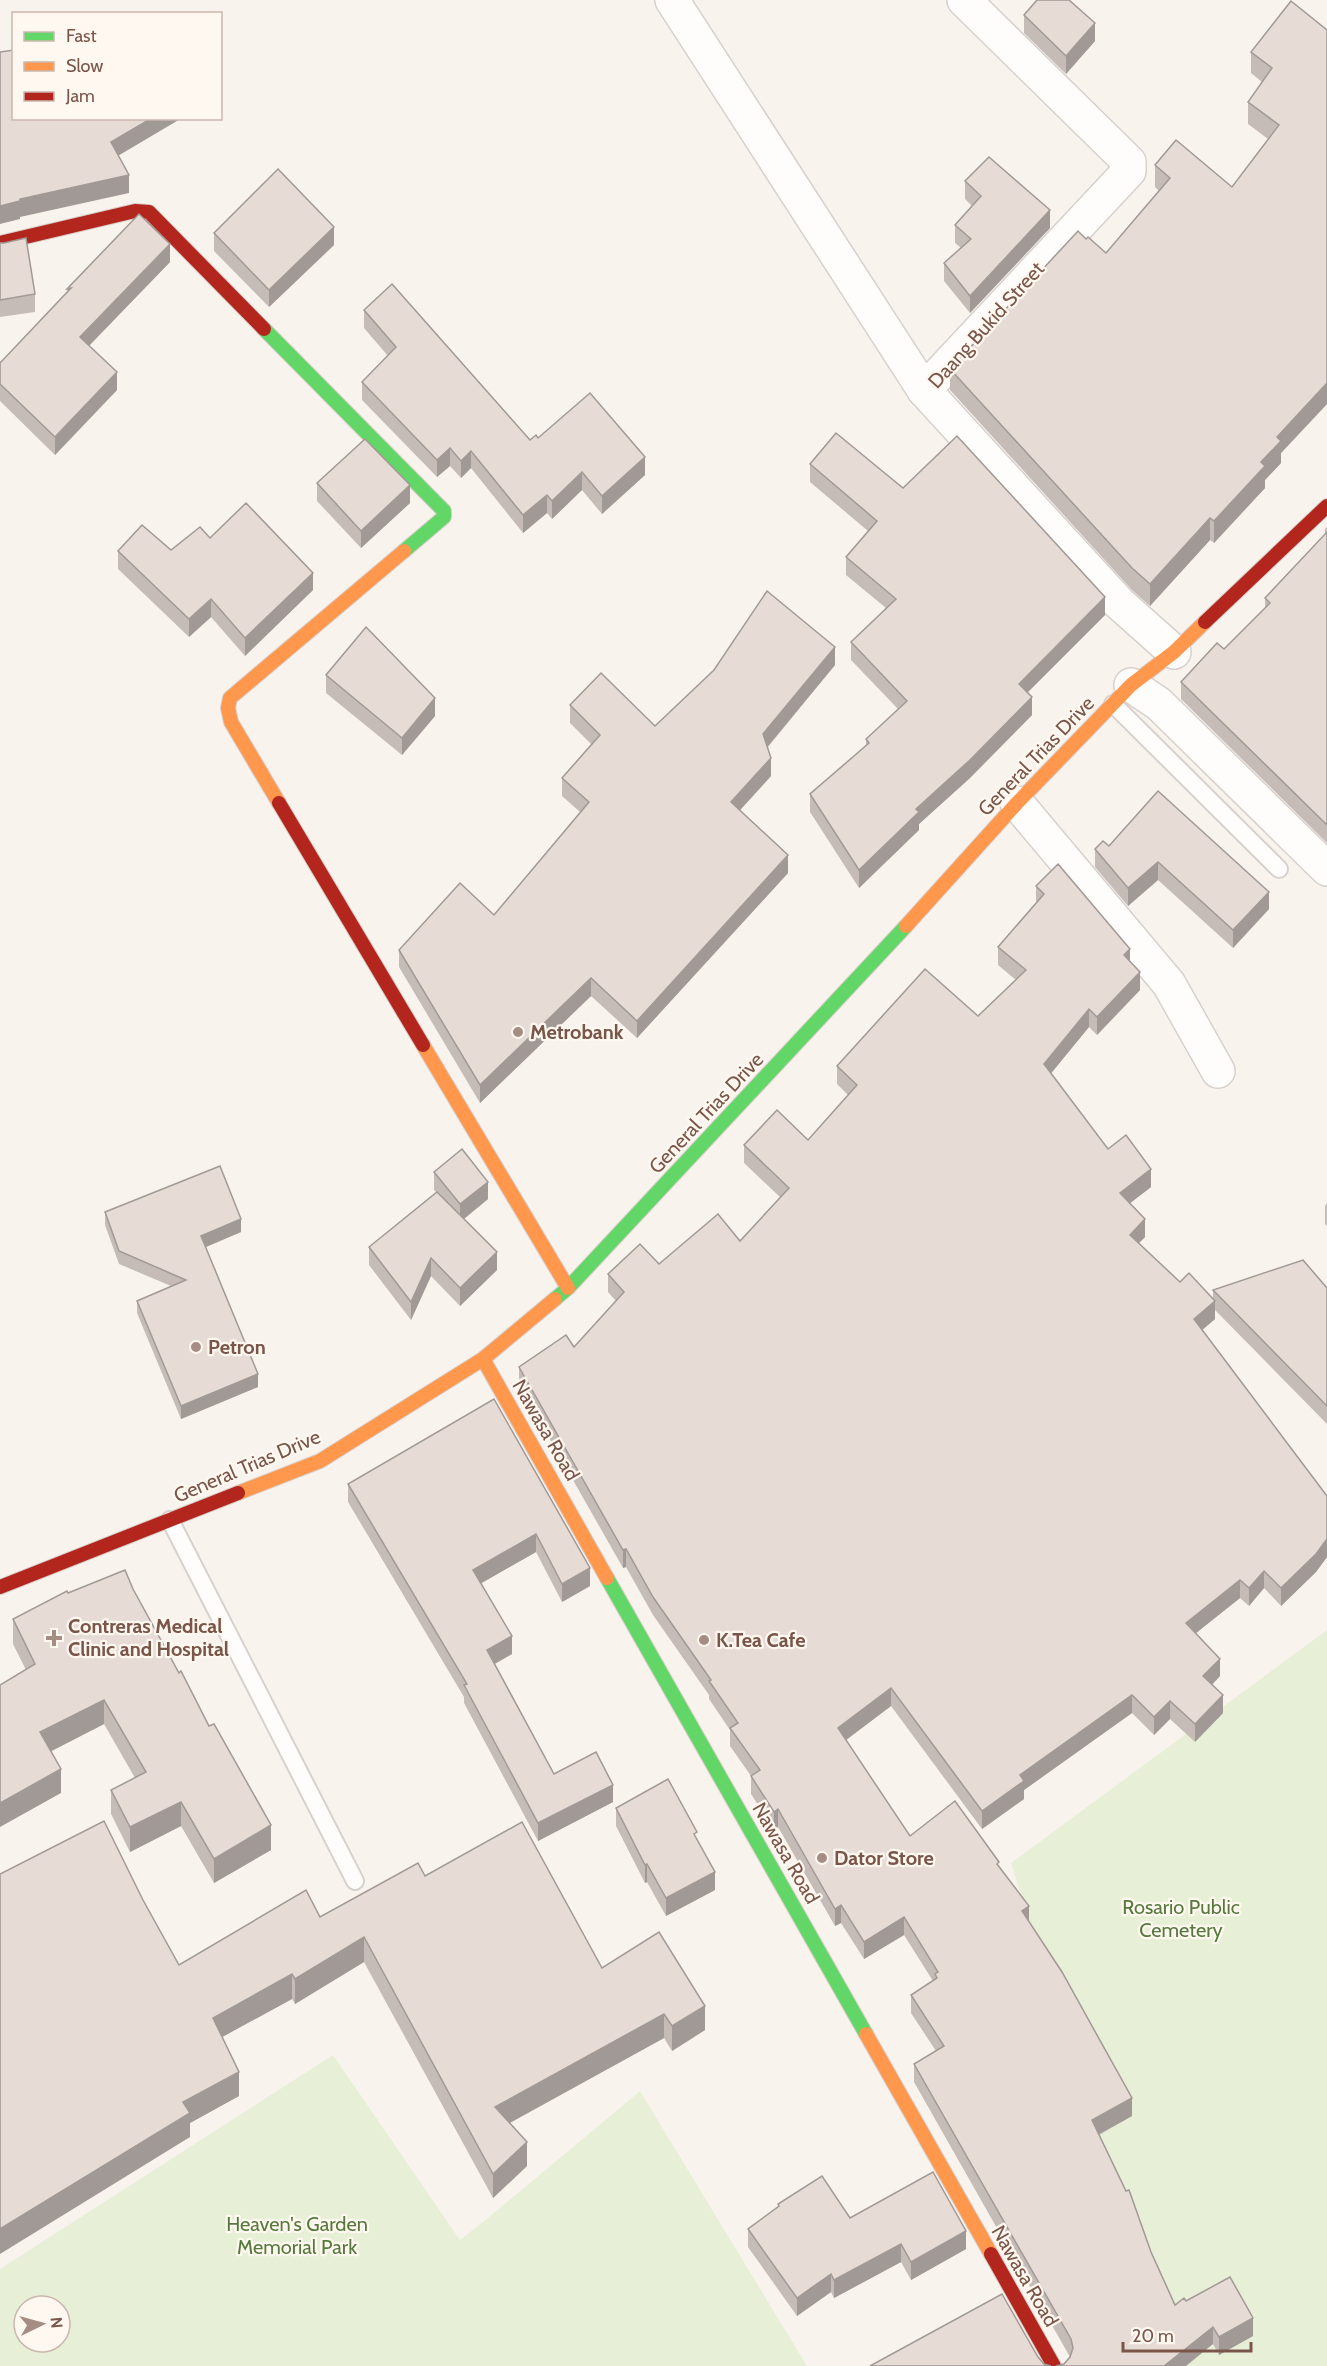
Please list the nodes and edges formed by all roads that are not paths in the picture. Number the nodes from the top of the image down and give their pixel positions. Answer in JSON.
{"nodes":[{"id":1,"x":672,"y":0,"type":"edge"},
{"id":2,"x":964,"y":0,"type":"edge"},
{"id":3,"x":0,"y":243,"type":"edge"},
{"id":4,"x":924,"y":390,"type":"junction"},
{"id":5,"x":1327,"y":506,"type":"edge"},
{"id":6,"x":1174,"y":652,"type":"junction"},
{"id":7,"x":1122,"y":695,"type":"junction"},
{"id":8,"x":1017,"y":803,"type":"junction"},
{"id":9,"x":1279,"y":869,"type":"dead end"},
{"id":10,"x":1327,"y":869,"type":"edge"},
{"id":11,"x":1218,"y":1071,"type":"dead end"},
{"id":12,"x":568,"y":1288,"type":"junction"},
{"id":13,"x":483,"y":1359,"type":"junction"},
{"id":14,"x":171,"y":1520,"type":"junction"},
{"id":15,"x":0,"y":1587,"type":"edge"},
{"id":16,"x":355,"y":1881,"type":"dead end"},
{"id":17,"x":1054,"y":2366,"type":"edge"}],
"edges":[{"from":1,"to":4,"type":"street"},
{"from":2,"to":4,"type":"street","name":"Daang Bukid Street"},
{"from":3,"to":12,"type":"street"},
{"from":4,"to":6,"type":"street","name":"Daang Bukid Street"},
{"from":5,"to":6,"type":"street","name":"General Trias Drive"},
{"from":6,"to":7,"type":"street","name":"General Trias Drive"},
{"from":7,"to":8,"type":"street","name":"General Trias Drive"},
{"from":7,"to":9,"type":"lane"},
{"from":7,"to":10,"type":"street"},
{"from":8,"to":11,"type":"street"},
{"from":8,"to":12,"type":"street","name":"General Trias Drive"},
{"from":12,"to":13,"type":"street","name":"General Trias Drive"},
{"from":13,"to":14,"type":"street","name":"General Trias Drive"},
{"from":13,"to":17,"type":"street","name":"Nawasa Road"},
{"from":14,"to":15,"type":"street","name":"General Trias Drive"},
{"from":14,"to":16,"type":"lane"}]}
